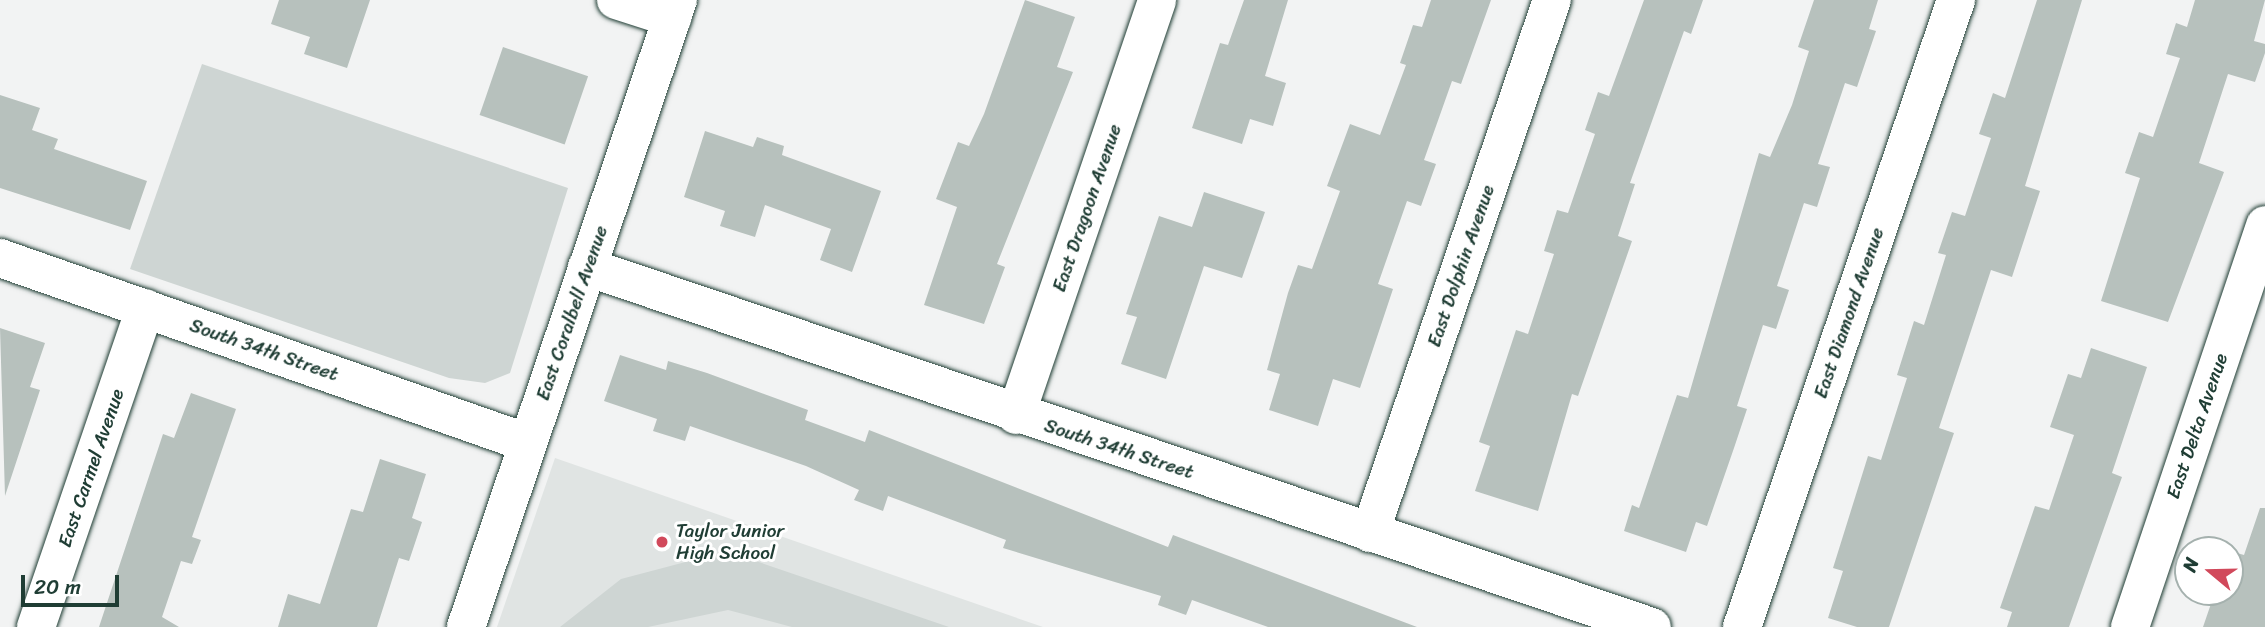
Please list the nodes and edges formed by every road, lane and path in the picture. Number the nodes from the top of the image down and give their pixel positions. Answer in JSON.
{"nodes":[{"id":1,"x":616,"y":0,"type":"edge"},
{"id":2,"x":1157,"y":0,"type":"edge"},
{"id":3,"x":1552,"y":0,"type":"edge"},
{"id":4,"x":1956,"y":0,"type":"edge"},
{"id":5,"x":675,"y":9,"type":"edge"},
{"id":6,"x":2265,"y":225,"type":"edge"},
{"id":7,"x":0,"y":258,"type":"edge"},
{"id":8,"x":587,"y":267,"type":"junction"},
{"id":9,"x":145,"y":308,"type":"junction"},
{"id":10,"x":1016,"y":415,"type":"junction"},
{"id":11,"x":528,"y":443,"type":"junction"},
{"id":12,"x":1370,"y":533,"type":"junction"},
{"id":13,"x":36,"y":627,"type":"edge"},
{"id":14,"x":466,"y":627,"type":"edge"},
{"id":15,"x":1652,"y":627,"type":"edge"},
{"id":16,"x":1742,"y":627,"type":"edge"},
{"id":17,"x":2130,"y":627,"type":"edge"}],
"edges":[{"from":1,"to":5,"type":"street"},
{"from":2,"to":10,"type":"street","name":"East Dragoon Avenue"},
{"from":3,"to":12,"type":"street","name":"East Dolphin Avenue"},
{"from":4,"to":16,"type":"street","name":"East Diamond Avenue"},
{"from":5,"to":8,"type":"street","name":"East Coralbell Avenue"},
{"from":6,"to":17,"type":"street","name":"East Delta Avenue"},
{"from":7,"to":9,"type":"street","name":"South 34th Street"},
{"from":8,"to":10,"type":"street","name":"South 34th Street"},
{"from":8,"to":11,"type":"street","name":"East Coralbell Avenue"},
{"from":9,"to":11,"type":"street","name":"South 34th Street"},
{"from":9,"to":13,"type":"street","name":"East Carmel Avenue"},
{"from":10,"to":12,"type":"street","name":"South 34th Street"},
{"from":11,"to":14,"type":"street","name":"East Coralbell Avenue"},
{"from":12,"to":15,"type":"street","name":"South 34th Street"}]}
